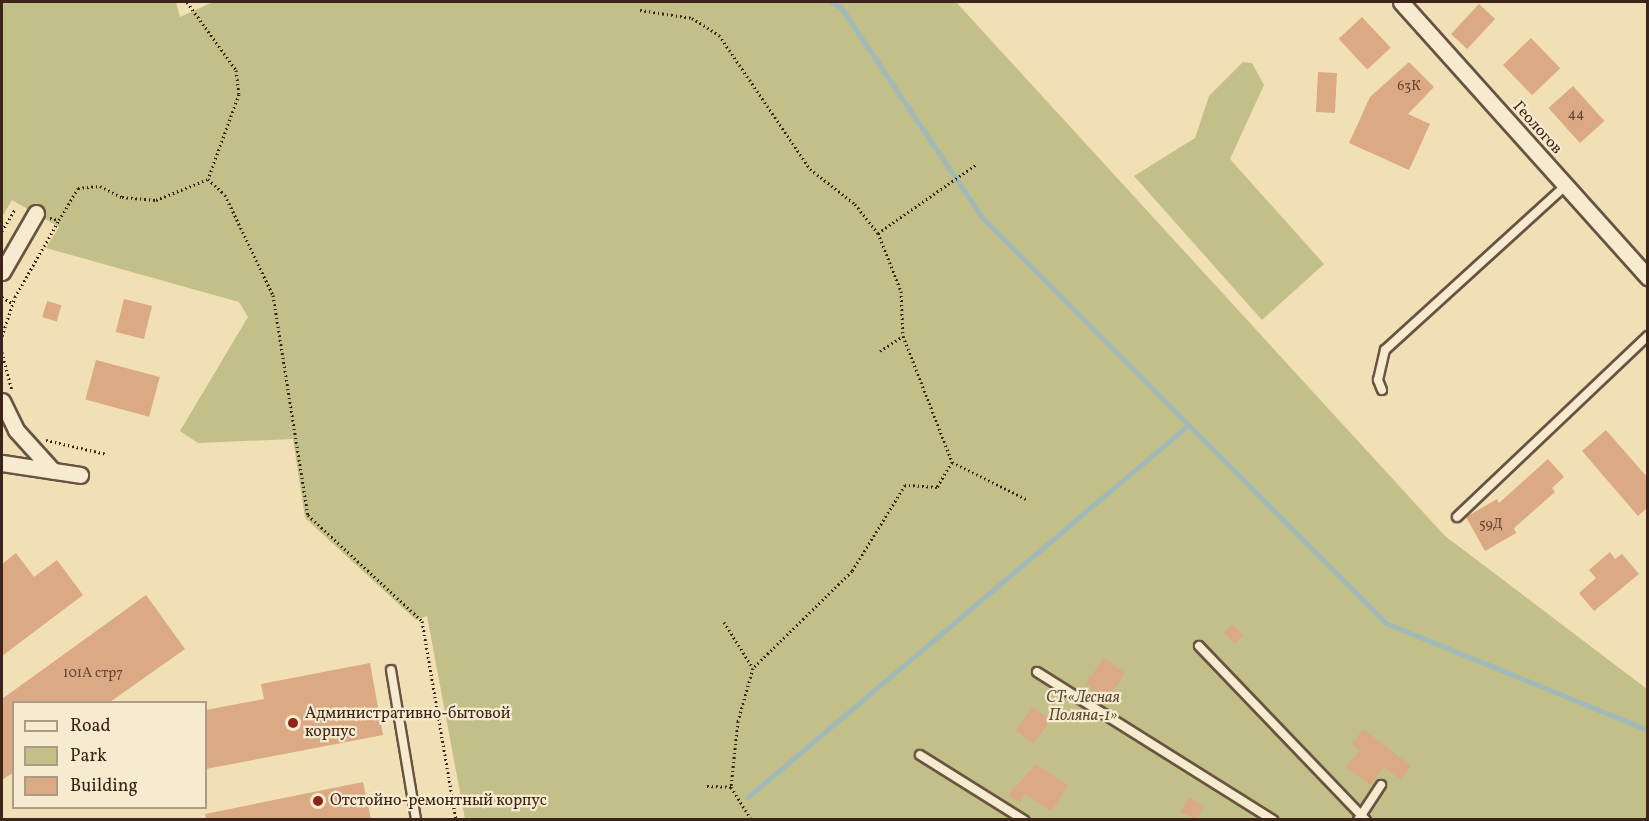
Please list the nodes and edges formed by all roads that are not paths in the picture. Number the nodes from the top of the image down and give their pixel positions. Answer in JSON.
{"nodes":[{"id":1,"x":1401,"y":2,"type":"edge"},
{"id":2,"x":1565,"y":186,"type":"junction"},
{"id":3,"x":36,"y":213,"type":"road end"},
{"id":4,"x":2,"y":272,"type":"edge"},
{"id":5,"x":1647,"y":277,"type":"edge"},
{"id":6,"x":1647,"y":336,"type":"edge"},
{"id":7,"x":1382,"y":390,"type":"dead end"},
{"id":8,"x":8,"y":398,"type":"edge"},
{"id":9,"x":2,"y":463,"type":"edge"},
{"id":10,"x":52,"y":471,"type":"junction"},
{"id":11,"x":80,"y":475,"type":"dead end"},
{"id":12,"x":1457,"y":517,"type":"dead end"},
{"id":13,"x":1199,"y":646,"type":"dead end"},
{"id":14,"x":391,"y":670,"type":"dead end"},
{"id":15,"x":1037,"y":672,"type":"dead end"},
{"id":16,"x":920,"y":755,"type":"dead end"},
{"id":17,"x":1381,"y":785,"type":"dead end"},
{"id":18,"x":1362,"y":818,"type":"edge"},
{"id":19,"x":416,"y":819,"type":"edge"},
{"id":20,"x":1024,"y":819,"type":"edge"},
{"id":21,"x":1273,"y":819,"type":"edge"}],
"edges":[{"from":1,"to":2,"type":"street","name":"Геологов"},
{"from":2,"to":5,"type":"street","name":"Геологов"},
{"from":2,"to":7,"type":"lane"},
{"from":3,"to":4,"type":"street"},
{"from":6,"to":12,"type":"lane"},
{"from":8,"to":10,"type":"street"},
{"from":9,"to":10,"type":"street"},
{"from":10,"to":11,"type":"street"},
{"from":13,"to":18,"type":"lane"},
{"from":14,"to":19,"type":"lane"},
{"from":15,"to":21,"type":"lane"},
{"from":16,"to":20,"type":"lane"},
{"from":17,"to":18,"type":"lane"}]}
